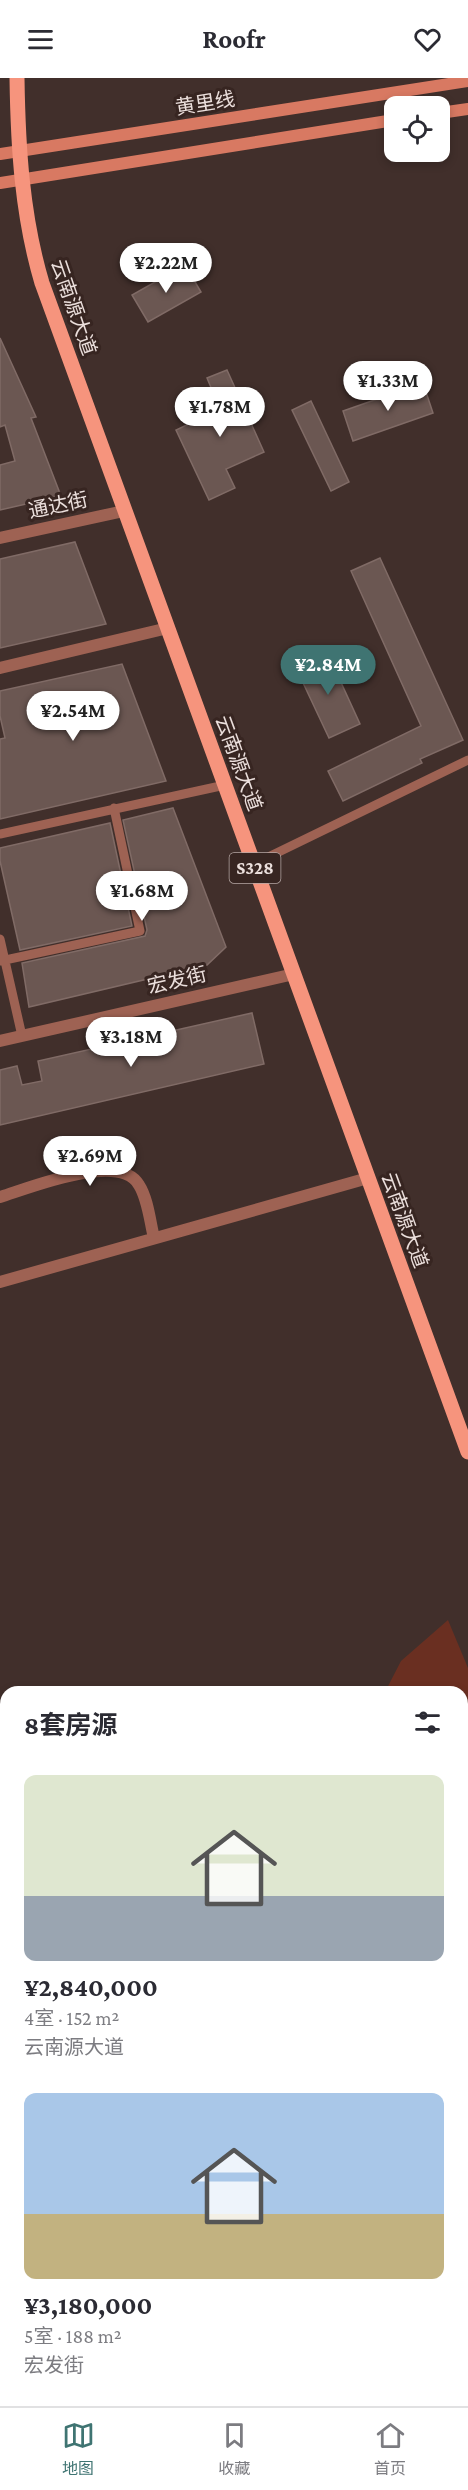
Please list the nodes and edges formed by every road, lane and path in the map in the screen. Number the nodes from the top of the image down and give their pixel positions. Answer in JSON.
{"nodes":[{"id":1,"x":17,"y":78,"type":"edge"},
{"id":2,"x":468,"y":81,"type":"edge"},
{"id":3,"x":468,"y":108,"type":"edge"},
{"id":4,"x":450,"y":111,"type":"edge"},
{"id":5,"x":384,"y":122,"type":"edge"},
{"id":6,"x":18,"y":152,"type":"junction"},
{"id":7,"x":0,"y":154,"type":"edge"},
{"id":8,"x":23,"y":179,"type":"junction"},
{"id":9,"x":0,"y":183,"type":"edge"},
{"id":10,"x":124,"y":511,"type":"junction"},
{"id":11,"x":0,"y":538,"type":"edge"},
{"id":12,"x":168,"y":628,"type":"junction"},
{"id":13,"x":0,"y":668,"type":"edge"},
{"id":14,"x":468,"y":760,"type":"edge"},
{"id":15,"x":225,"y":786,"type":"junction"},
{"id":16,"x":114,"y":808,"type":"junction"},
{"id":17,"x":0,"y":834,"type":"edge"},
{"id":18,"x":254,"y":864,"type":"junction"},
{"id":19,"x":0,"y":939,"type":"edge"},
{"id":20,"x":2,"y":960,"type":"edge"},
{"id":21,"x":294,"y":974,"type":"junction"},
{"id":22,"x":22,"y":1036,"type":"junction"},
{"id":23,"x":0,"y":1041,"type":"edge"},
{"id":24,"x":368,"y":1178,"type":"junction"},
{"id":25,"x":0,"y":1197,"type":"edge"},
{"id":26,"x":154,"y":1238,"type":"junction"},
{"id":27,"x":0,"y":1282,"type":"edge"},
{"id":28,"x":468,"y":1452,"type":"edge"}],
"edges":[{"from":1,"to":6,"type":"main road","name":"云南源大道","number":"S328"},
{"from":2,"to":6,"type":"main road","name":"黄里线"},
{"from":3,"to":4,"type":"main road"},
{"from":5,"to":8,"type":"main road"},
{"from":6,"to":7,"type":"main road","name":"黄里线"},
{"from":6,"to":8,"type":"main road","name":"云南源大道","number":"S328"},
{"from":8,"to":9,"type":"main road"},
{"from":8,"to":10,"type":"main road","name":"云南源大道","number":"S328"},
{"from":10,"to":11,"type":"street","name":"通达街"},
{"from":10,"to":12,"type":"main road","name":"云南源大道","number":"S328"},
{"from":12,"to":13,"type":"street"},
{"from":12,"to":15,"type":"main road","name":"云南源大道","number":"S328"},
{"from":14,"to":18,"type":"lane"},
{"from":15,"to":16,"type":"lane"},
{"from":15,"to":18,"type":"main road","name":"云南源大道","number":"S328"},
{"from":16,"to":17,"type":"lane"},
{"from":16,"to":20,"type":"lane"},
{"from":18,"to":21,"type":"main road","name":"云南源大道","number":"S328"},
{"from":19,"to":20,"type":"lane"},
{"from":20,"to":22,"type":"lane"},
{"from":21,"to":22,"type":"street","name":"宏发街"},
{"from":21,"to":24,"type":"main road","name":"云南源大道","number":"S328"},
{"from":22,"to":23,"type":"street","name":"宏发街"},
{"from":24,"to":26,"type":"street"},
{"from":24,"to":28,"type":"main road","name":"云南源大道","number":"S328"},
{"from":25,"to":26,"type":"street"},
{"from":26,"to":27,"type":"street"}]}
